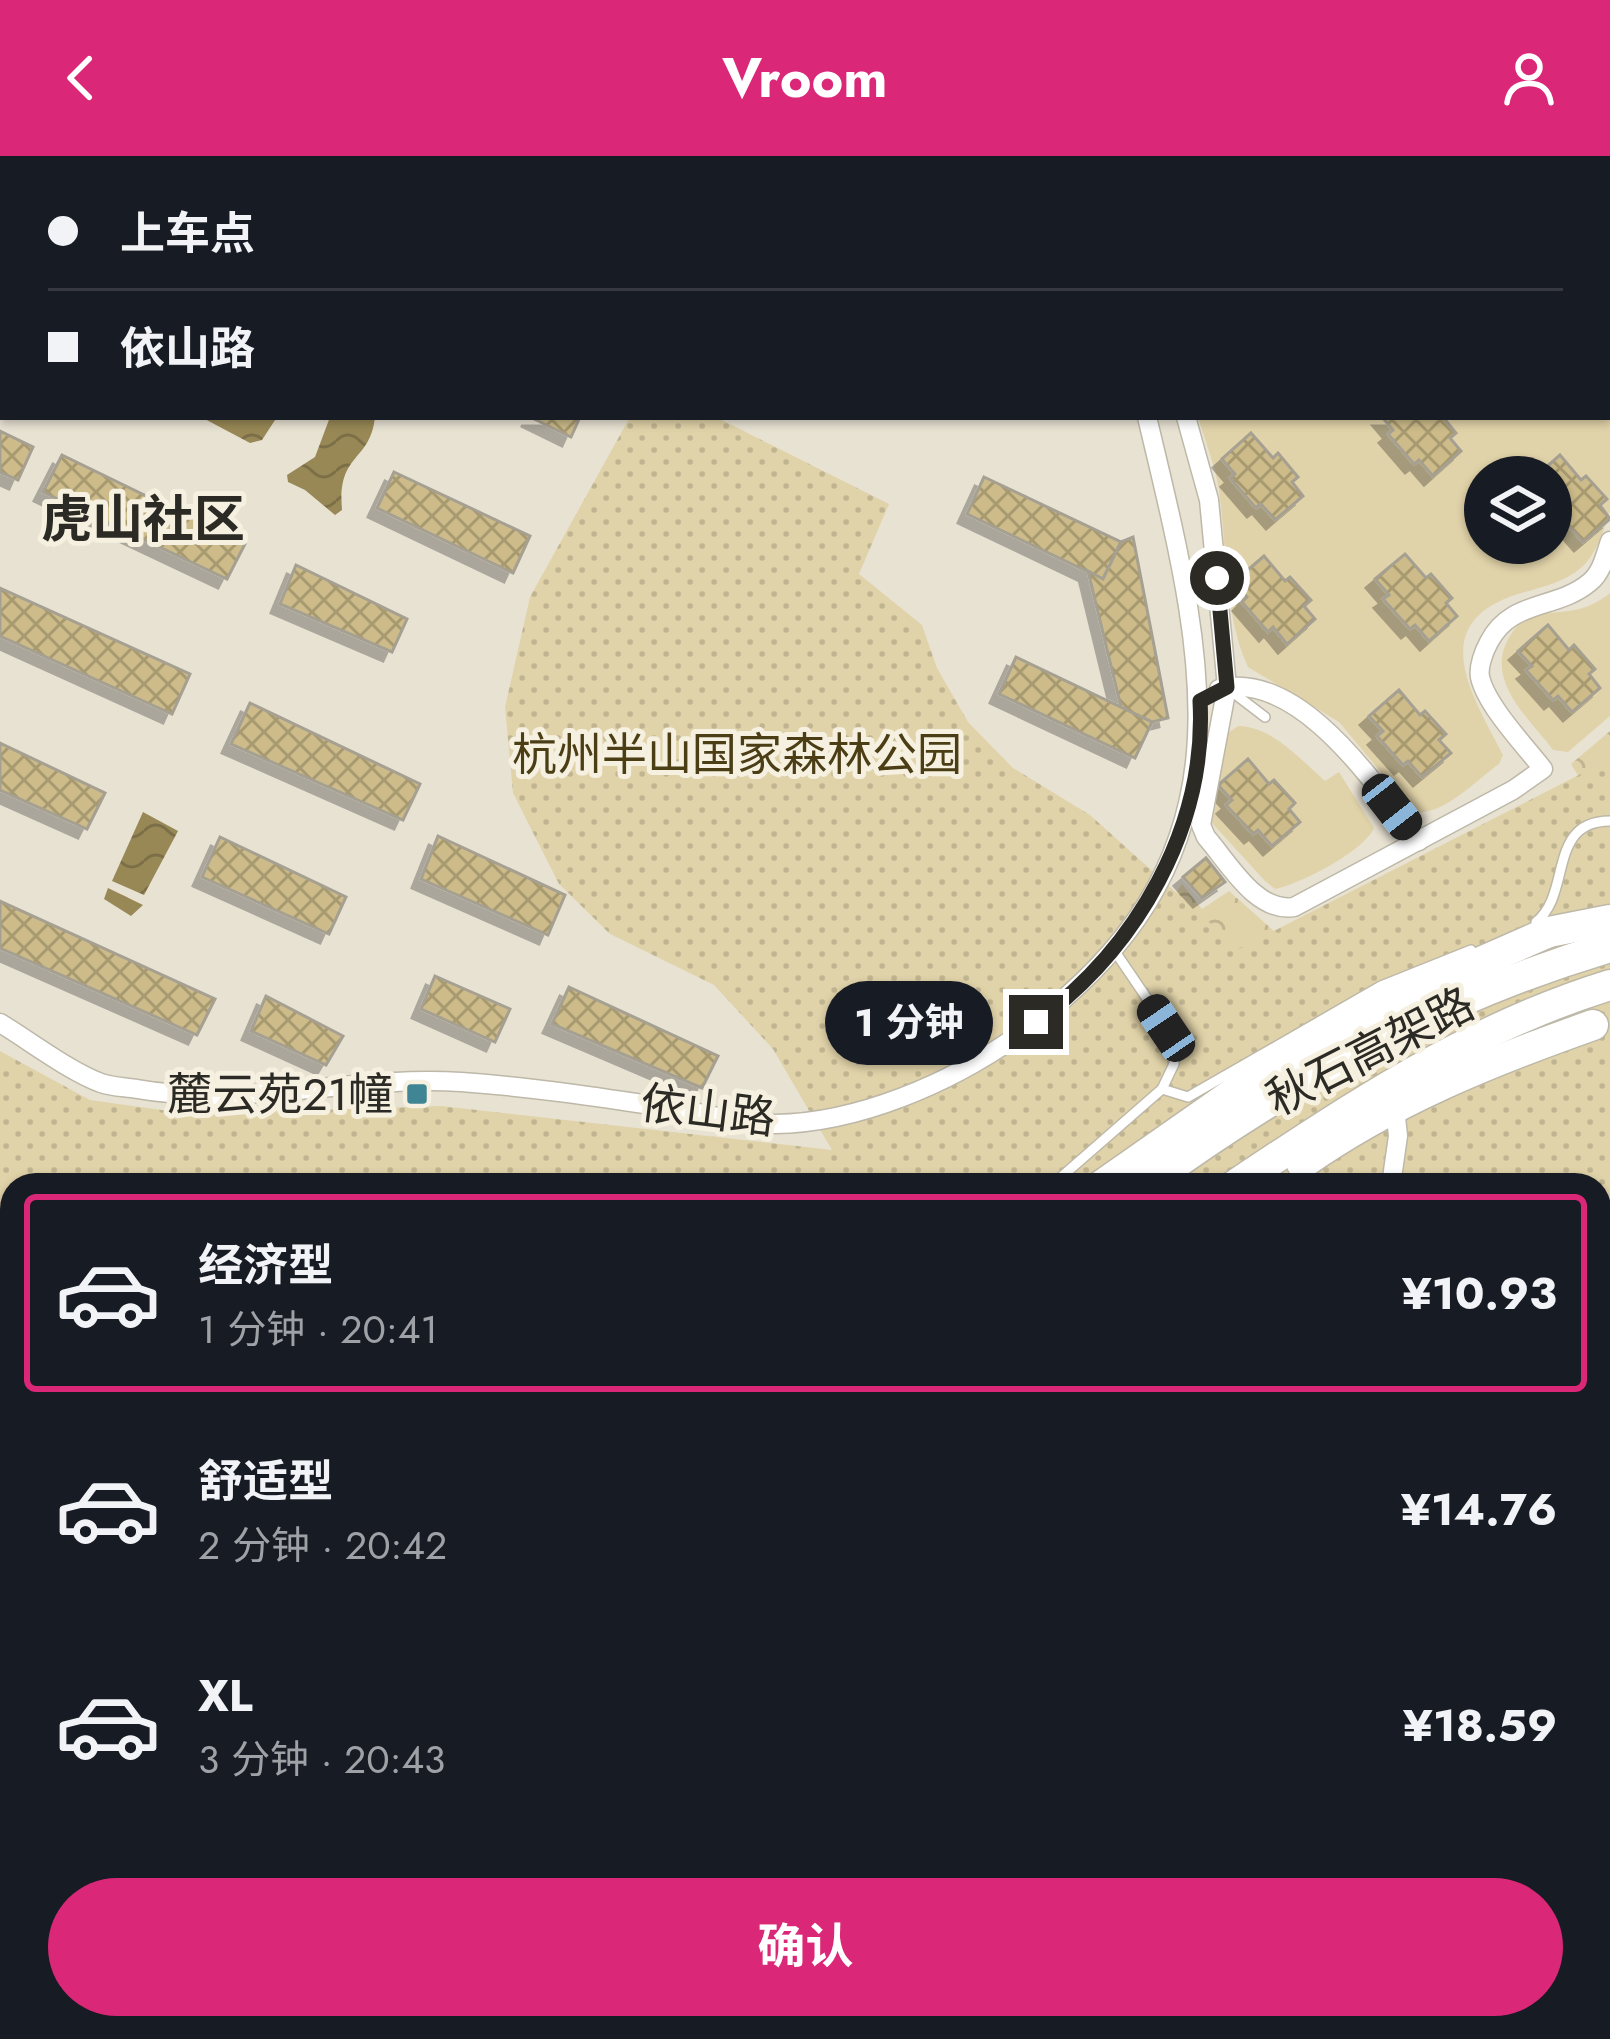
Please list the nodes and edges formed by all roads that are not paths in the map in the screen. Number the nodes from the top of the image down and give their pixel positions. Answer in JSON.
{"nodes":[{"id":1,"x":1148,"y":420,"type":"edge"},
{"id":2,"x":1187,"y":420,"type":"edge"},
{"id":3,"x":1610,"y":542,"type":"edge"},
{"id":4,"x":1227,"y":687,"type":"junction"},
{"id":5,"x":1200,"y":701,"type":"junction"},
{"id":6,"x":1265,"y":717,"type":"dead end"},
{"id":7,"x":1610,"y":820,"type":"edge"},
{"id":8,"x":1419,"y":841,"type":"junction"},
{"id":9,"x":1610,"y":920,"type":"edge"},
{"id":10,"x":1501,"y":938,"type":"dead end"},
{"id":11,"x":1481,"y":946,"type":"dead end"},
{"id":12,"x":1610,"y":947,"type":"edge"},
{"id":13,"x":1114,"y":950,"type":"junction"},
{"id":14,"x":1610,"y":985,"type":"edge"},
{"id":15,"x":1602,"y":1022,"type":"edge"},
{"id":16,"x":0,"y":1023,"type":"edge"},
{"id":17,"x":1162,"y":1089,"type":"junction"},
{"id":18,"x":1395,"y":1108,"type":"junction"},
{"id":19,"x":1066,"y":1173,"type":"edge"},
{"id":20,"x":1119,"y":1173,"type":"edge"},
{"id":21,"x":1163,"y":1173,"type":"edge"},
{"id":22,"x":1254,"y":1173,"type":"edge"},
{"id":23,"x":1292,"y":1173,"type":"edge"},
{"id":24,"x":1393,"y":1173,"type":"edge"}],
"edges":[{"from":1,"to":5,"type":"street","name":"依山路"},
{"from":2,"to":4,"type":"street"},
{"from":3,"to":8,"type":"street"},
{"from":4,"to":5,"type":"street"},
{"from":4,"to":6,"type":"lane"},
{"from":4,"to":8,"type":"street"},
{"from":4,"to":8,"type":"street"},
{"from":5,"to":13,"type":"street","name":"依山路"},
{"from":7,"to":10,"type":"lane"},
{"from":9,"to":20,"type":"main road"},
{"from":11,"to":17,"type":"lane"},
{"from":12,"to":21,"type":"main road","name":"秋石高架路"},
{"from":13,"to":16,"type":"street","name":"依山路"},
{"from":13,"to":17,"type":"lane"},
{"from":14,"to":22,"type":"main road","name":"秋石高架路"},
{"from":15,"to":18,"type":"main road"},
{"from":17,"to":19,"type":"lane"},
{"from":18,"to":23,"type":"main road"},
{"from":18,"to":24,"type":"street"}]}
